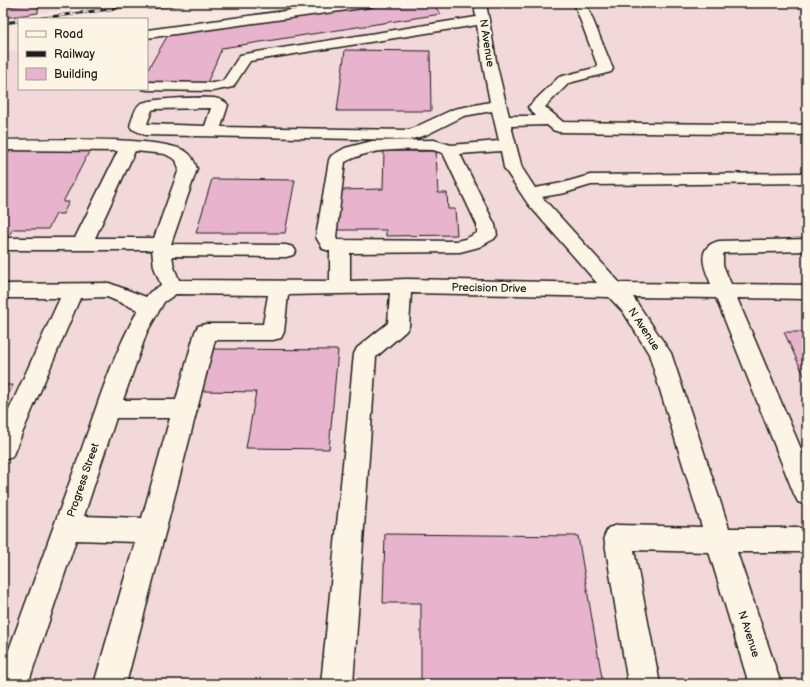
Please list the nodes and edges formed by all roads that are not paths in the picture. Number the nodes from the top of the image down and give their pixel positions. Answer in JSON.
{"nodes":[{"id":1,"x":369,"y":3,"type":"edge"},
{"id":2,"x":580,"y":3,"type":"edge"},
{"id":3,"x":481,"y":12,"type":"edge"},
{"id":4,"x":148,"y":34,"type":"edge"},
{"id":5,"x":148,"y":86,"type":"edge"},
{"id":6,"x":501,"y":113,"type":"junction"},
{"id":7,"x":551,"y":120,"type":"junction"},
{"id":8,"x":807,"y":130,"type":"edge"},
{"id":9,"x":212,"y":131,"type":"dead end"},
{"id":10,"x":3,"y":145,"type":"edge"},
{"id":11,"x":508,"y":145,"type":"junction"},
{"id":12,"x":129,"y":146,"type":"junction"},
{"id":13,"x":450,"y":150,"type":"junction"},
{"id":14,"x":807,"y":178,"type":"edge"},
{"id":15,"x":530,"y":194,"type":"junction"},
{"id":16,"x":3,"y":244,"type":"edge"},
{"id":17,"x":82,"y":244,"type":"junction"},
{"id":18,"x":807,"y":245,"type":"edge"},
{"id":19,"x":162,"y":247,"type":"junction"},
{"id":20,"x":340,"y":247,"type":"junction"},
{"id":21,"x":286,"y":251,"type":"dead end"},
{"id":22,"x":401,"y":286,"type":"junction"},
{"id":23,"x":172,"y":287,"type":"junction"},
{"id":24,"x":279,"y":287,"type":"junction"},
{"id":25,"x":340,"y":288,"type":"junction"},
{"id":26,"x":617,"y":290,"type":"junction"},
{"id":27,"x":3,"y":291,"type":"edge"},
{"id":28,"x":72,"y":291,"type":"junction"},
{"id":29,"x":724,"y":292,"type":"junction"},
{"id":30,"x":807,"y":292,"type":"edge"},
{"id":31,"x":150,"y":307,"type":"junction"},
{"id":32,"x":108,"y":409,"type":"junction"},
{"id":33,"x":185,"y":409,"type":"junction"},
{"id":34,"x":3,"y":450,"type":"edge"},
{"id":35,"x":807,"y":494,"type":"edge"},
{"id":36,"x":66,"y":528,"type":"junction"},
{"id":37,"x":152,"y":530,"type":"junction"},
{"id":38,"x":719,"y":540,"type":"junction"},
{"id":39,"x":807,"y":540,"type":"edge"},
{"id":40,"x":12,"y":684,"type":"edge"},
{"id":41,"x":110,"y":684,"type":"edge"},
{"id":42,"x":336,"y":684,"type":"edge"},
{"id":43,"x":644,"y":684,"type":"edge"},
{"id":44,"x":765,"y":684,"type":"edge"}],
"edges":[{"from":1,"to":4,"type":"street"},
{"from":2,"to":7,"type":"street"},
{"from":3,"to":5,"type":"street"},
{"from":3,"to":6,"type":"street","name":"N Avenue"},
{"from":6,"to":7,"type":"street"},
{"from":6,"to":9,"type":"street"},
{"from":6,"to":11,"type":"street","name":"N Avenue"},
{"from":7,"to":8,"type":"street"},
{"from":10,"to":12,"type":"street"},
{"from":11,"to":13,"type":"street"},
{"from":11,"to":15,"type":"street","name":"N Avenue"},
{"from":12,"to":17,"type":"street"},
{"from":12,"to":19,"type":"street"},
{"from":13,"to":20,"type":"street"},
{"from":13,"to":20,"type":"street"},
{"from":14,"to":15,"type":"street"},
{"from":15,"to":26,"type":"street","name":"N Avenue"},
{"from":16,"to":17,"type":"street"},
{"from":17,"to":19,"type":"street"},
{"from":18,"to":29,"type":"street"},
{"from":19,"to":21,"type":"street"},
{"from":19,"to":23,"type":"street"},
{"from":20,"to":25,"type":"street"},
{"from":22,"to":25,"type":"street","name":"Precision Drive"},
{"from":22,"to":26,"type":"street","name":"Precision Drive"},
{"from":22,"to":42,"type":"street"},
{"from":23,"to":24,"type":"street","name":"Precision Drive"},
{"from":23,"to":31,"type":"street","name":"Progress Street"},
{"from":24,"to":25,"type":"street","name":"Precision Drive"},
{"from":24,"to":33,"type":"street"},
{"from":26,"to":29,"type":"street","name":"Precision Drive"},
{"from":26,"to":38,"type":"street","name":"N Avenue"},
{"from":27,"to":28,"type":"street"},
{"from":28,"to":31,"type":"street"},
{"from":28,"to":34,"type":"street"},
{"from":29,"to":30,"type":"street","name":"Precision Drive"},
{"from":29,"to":35,"type":"street"},
{"from":31,"to":32,"type":"street","name":"Progress Street"},
{"from":32,"to":33,"type":"street"},
{"from":32,"to":36,"type":"street","name":"Progress Street"},
{"from":33,"to":37,"type":"street"},
{"from":36,"to":37,"type":"street"},
{"from":36,"to":40,"type":"street","name":"Progress Street"},
{"from":37,"to":41,"type":"street"},
{"from":38,"to":39,"type":"street"},
{"from":38,"to":43,"type":"street"},
{"from":38,"to":44,"type":"street","name":"N Avenue"}]}
